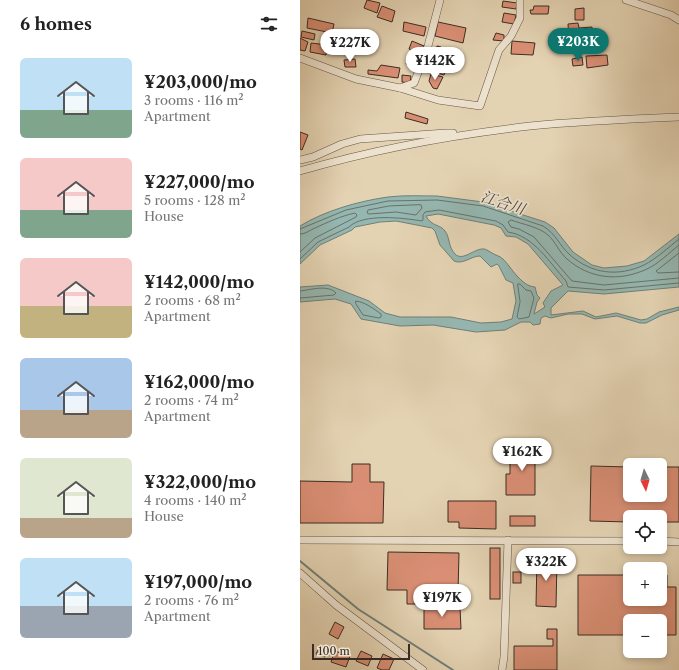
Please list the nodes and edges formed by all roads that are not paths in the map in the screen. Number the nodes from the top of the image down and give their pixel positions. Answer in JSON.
{"nodes":[{"id":1,"x":440,"y":0,"type":"edge"},
{"id":2,"x":520,"y":0,"type":"edge"},
{"id":3,"x":626,"y":0,"type":"edge"},
{"id":4,"x":679,"y":20,"type":"edge"},
{"id":5,"x":300,"y":58,"type":"edge"},
{"id":6,"x":400,"y":88,"type":"junction"},
{"id":7,"x":679,"y":117,"type":"edge"},
{"id":8,"x":464,"y":134,"type":"junction"},
{"id":9,"x":300,"y":160,"type":"edge"},
{"id":10,"x":300,"y":171,"type":"edge"},
{"id":11,"x":300,"y":540,"type":"edge"},
{"id":12,"x":508,"y":540,"type":"junction"},
{"id":13,"x":623,"y":541,"type":"edge"},
{"id":14,"x":667,"y":541,"type":"edge"},
{"id":15,"x":679,"y":542,"type":"edge"},
{"id":16,"x":300,"y":573,"type":"edge"},
{"id":17,"x":423,"y":670,"type":"edge"},
{"id":18,"x":502,"y":670,"type":"edge"}],
"edges":[{"from":1,"to":6,"type":"street"},
{"from":2,"to":6,"type":"street"},
{"from":3,"to":4,"type":"street"},
{"from":5,"to":6,"type":"street"},
{"from":7,"to":8,"type":"street"},
{"from":8,"to":9,"type":"street"},
{"from":8,"to":10,"type":"street"},
{"from":11,"to":12,"type":"street"},
{"from":12,"to":13,"type":"street"},
{"from":12,"to":18,"type":"street"},
{"from":14,"to":15,"type":"street"},
{"from":16,"to":17,"type":"street"}]}
